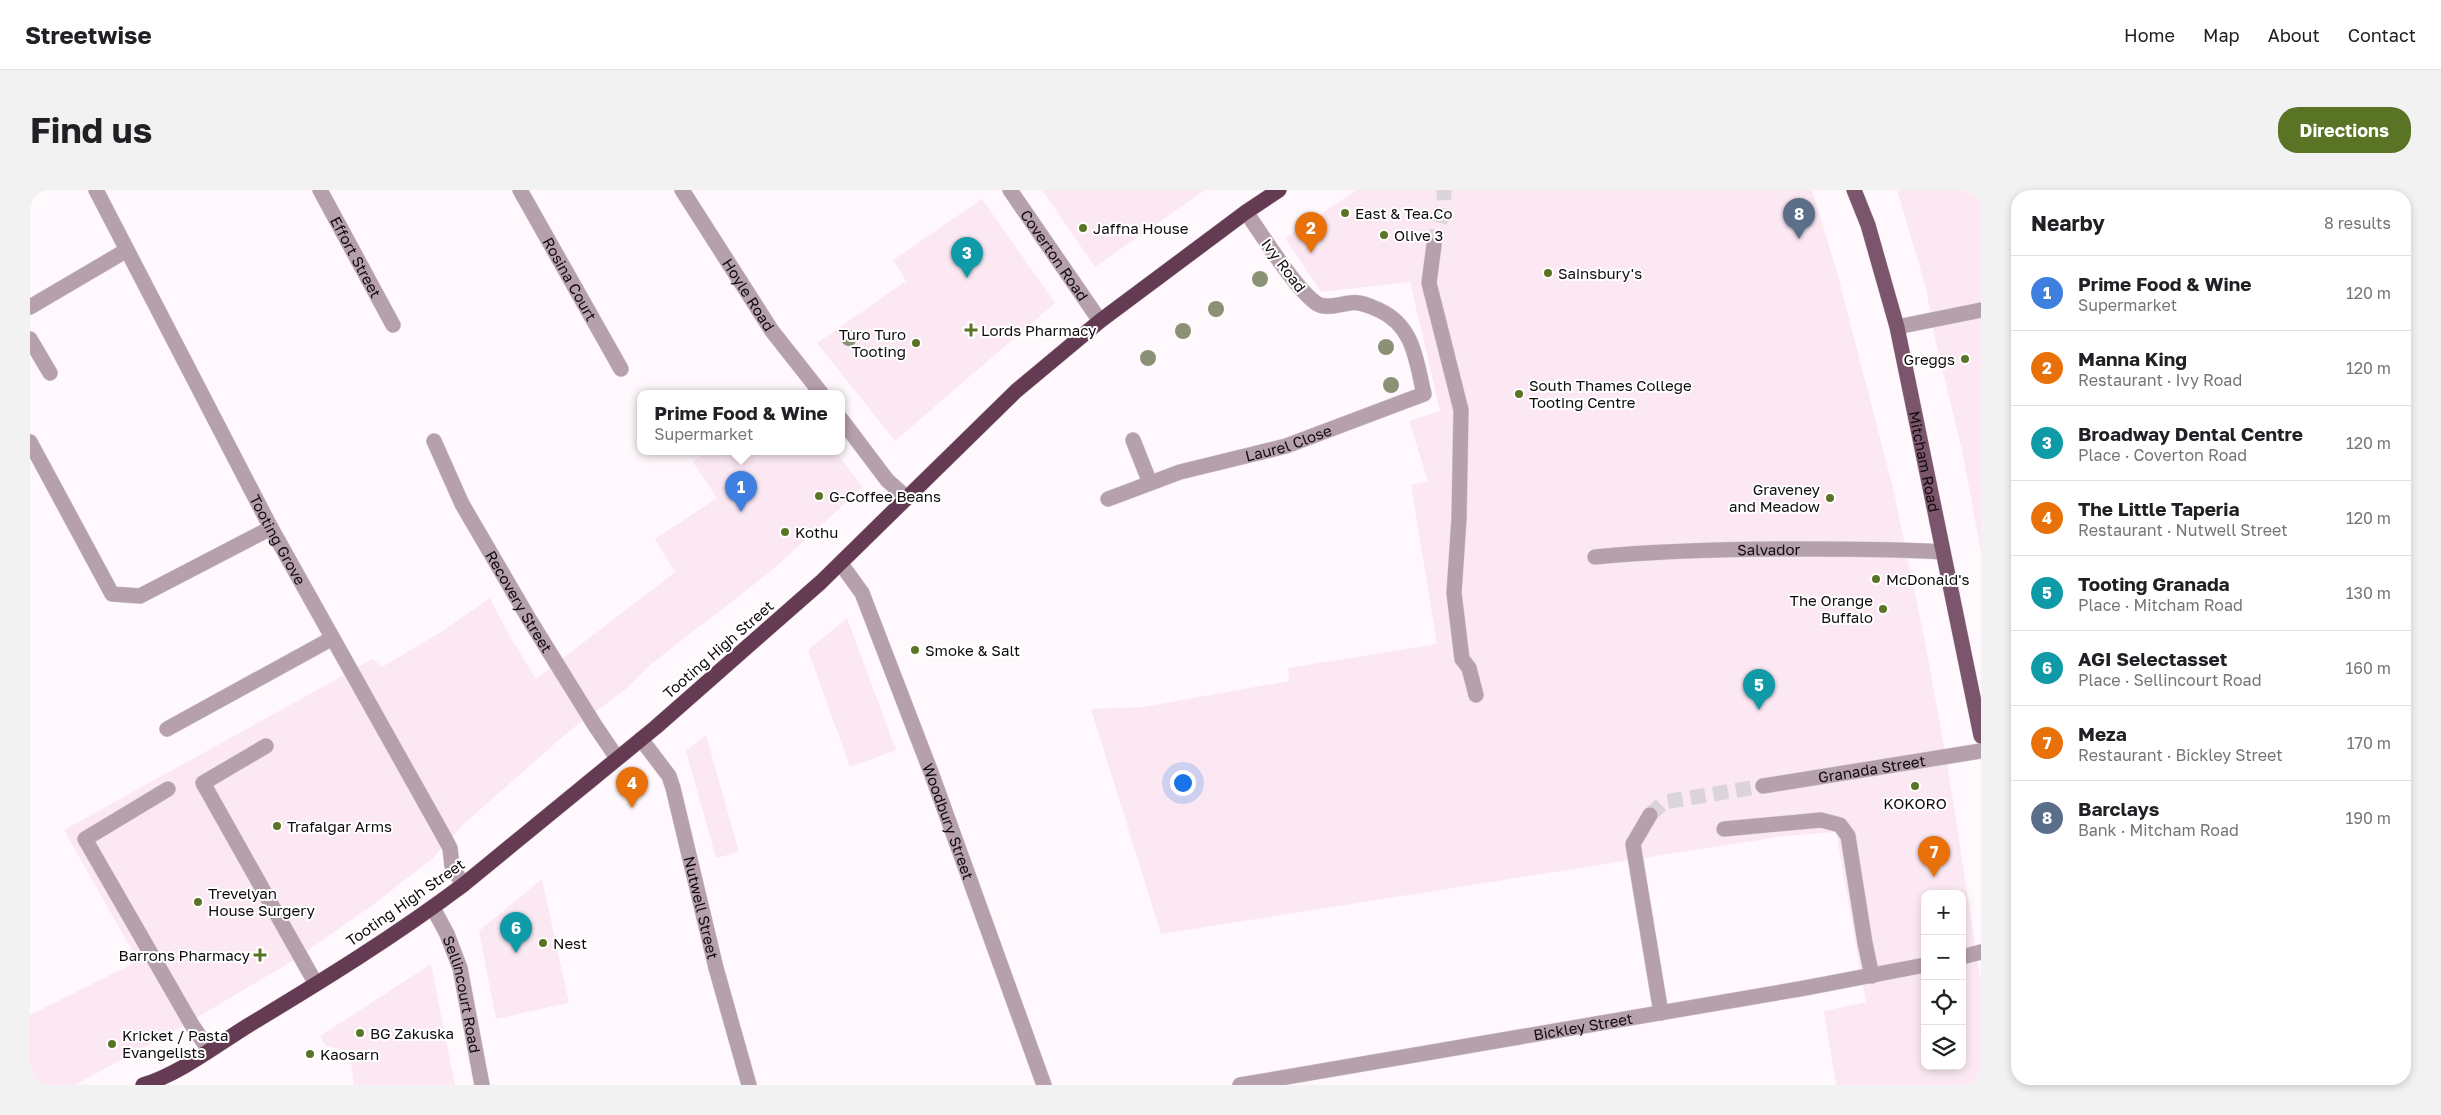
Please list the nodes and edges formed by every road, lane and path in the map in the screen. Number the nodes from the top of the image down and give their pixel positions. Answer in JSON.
{"nodes":[{"id":1,"x":96,"y":190,"type":"edge"},
{"id":2,"x":320,"y":190,"type":"edge"},
{"id":3,"x":520,"y":190,"type":"edge"},
{"id":4,"x":682,"y":190,"type":"edge"},
{"id":5,"x":1010,"y":190,"type":"edge"},
{"id":6,"x":1279,"y":190,"type":"edge"},
{"id":7,"x":1854,"y":190,"type":"edge"},
{"id":8,"x":1246,"y":212,"type":"junction"},
{"id":9,"x":1434,"y":245,"type":"tunnel mouth"},
{"id":10,"x":127,"y":250,"type":"junction"},
{"id":11,"x":30,"y":307,"type":"edge"},
{"id":12,"x":1981,"y":310,"type":"edge"},
{"id":13,"x":1100,"y":320,"type":"junction"},
{"id":14,"x":393,"y":325,"type":"dead end"},
{"id":15,"x":1897,"y":327,"type":"junction"},
{"id":16,"x":30,"y":340,"type":"edge"},
{"id":17,"x":621,"y":369,"type":"dead end"},
{"id":18,"x":50,"y":373,"type":"dead end"},
{"id":19,"x":819,"y":390,"type":"edge"},
{"id":20,"x":1424,"y":394,"type":"joint"},
{"id":21,"x":845,"y":424,"type":"edge"},
{"id":22,"x":1133,"y":440,"type":"dead end"},
{"id":23,"x":434,"y":441,"type":"dead end"},
{"id":24,"x":30,"y":442,"type":"edge"},
{"id":25,"x":1150,"y":483,"type":"junction"},
{"id":26,"x":907,"y":498,"type":"junction"},
{"id":27,"x":1108,"y":499,"type":"dead end"},
{"id":28,"x":271,"y":528,"type":"junction"},
{"id":29,"x":1943,"y":552,"type":"junction"},
{"id":30,"x":1595,"y":557,"type":"dead end"},
{"id":31,"x":841,"y":564,"type":"junction"},
{"id":32,"x":331,"y":639,"type":"junction"},
{"id":33,"x":1476,"y":695,"type":"dead end"},
{"id":34,"x":167,"y":729,"type":"dead end"},
{"id":35,"x":1981,"y":736,"type":"edge"},
{"id":36,"x":641,"y":739,"type":"junction"},
{"id":37,"x":266,"y":746,"type":"dead end"},
{"id":38,"x":1981,"y":752,"type":"edge"},
{"id":39,"x":617,"y":758,"type":"junction"},
{"id":40,"x":1763,"y":786,"type":"tunnel mouth"},
{"id":41,"x":168,"y":789,"type":"dead end"},
{"id":42,"x":1650,"y":815,"type":"tunnel mouth"},
{"id":43,"x":1724,"y":829,"type":"dead end"},
{"id":44,"x":463,"y":886,"type":"junction"},
{"id":45,"x":433,"y":908,"type":"junction"},
{"id":46,"x":1981,"y":952,"type":"edge"},
{"id":47,"x":1966,"y":955,"type":"edge"},
{"id":48,"x":1921,"y":966,"type":"edge"},
{"id":49,"x":1872,"y":976,"type":"junction"},
{"id":50,"x":316,"y":984,"type":"junction"},
{"id":51,"x":1661,"y":1013,"type":"junction"},
{"id":52,"x":209,"y":1050,"type":"junction"},
{"id":53,"x":143,"y":1085,"type":"edge"},
{"id":54,"x":482,"y":1085,"type":"edge"},
{"id":55,"x":749,"y":1085,"type":"edge"},
{"id":56,"x":1044,"y":1085,"type":"edge"},
{"id":57,"x":1240,"y":1085,"type":"edge"}],
"edges":[{"from":1,"to":10,"type":"street","name":"Tooting Grove"},
{"from":2,"to":14,"type":"street","name":"Effort Street"},
{"from":3,"to":17,"type":"street","name":"Rosina Court"},
{"from":4,"to":19,"type":"street","name":"Hoyle Road"},
{"from":5,"to":13,"type":"street","name":"Coverton Road"},
{"from":6,"to":8,"type":"highway","name":"Tooting High Street"},
{"from":7,"to":15,"type":"main road","name":"Mitcham Road"},
{"from":8,"to":13,"type":"highway","name":"Tooting High Street"},
{"from":8,"to":20,"type":"street","name":"Ivy Road"},
{"from":9,"to":33,"type":"street"},
{"from":10,"to":11,"type":"street"},
{"from":10,"to":28,"type":"street","name":"Tooting Grove"},
{"from":12,"to":15,"type":"street"},
{"from":13,"to":26,"type":"highway","name":"Tooting High Street"},
{"from":15,"to":29,"type":"main road","name":"Mitcham Road"},
{"from":16,"to":18,"type":"street"},
{"from":20,"to":25,"type":"street","name":"Laurel Close"},
{"from":21,"to":26,"type":"street"},
{"from":22,"to":25,"type":"street"},
{"from":23,"to":39,"type":"street","name":"Recovery Street"},
{"from":24,"to":28,"type":"street"},
{"from":25,"to":27,"type":"street","name":"Laurel Close"},
{"from":26,"to":31,"type":"highway","name":"Tooting High Street"},
{"from":28,"to":32,"type":"street","name":"Tooting Grove"},
{"from":29,"to":30,"type":"street","name":"Salvador"},
{"from":29,"to":35,"type":"main road","name":"Mitcham Road"},
{"from":31,"to":36,"type":"highway","name":"Tooting High Street"},
{"from":31,"to":56,"type":"street","name":"Woodbury Street"},
{"from":32,"to":34,"type":"street"},
{"from":32,"to":44,"type":"street","name":"Tooting Grove"},
{"from":36,"to":39,"type":"highway","name":"Tooting High Street"},
{"from":36,"to":55,"type":"street","name":"Nutwell Street"},
{"from":37,"to":50,"type":"street"},
{"from":38,"to":40,"type":"street","name":"Granada Street"},
{"from":39,"to":44,"type":"highway","name":"Tooting High Street"},
{"from":41,"to":52,"type":"street"},
{"from":42,"to":51,"type":"street"},
{"from":43,"to":49,"type":"street"},
{"from":44,"to":45,"type":"highway","name":"Tooting High Street"},
{"from":45,"to":50,"type":"highway","name":"Tooting High Street"},
{"from":45,"to":54,"type":"street","name":"Sellincourt Road"},
{"from":46,"to":47,"type":"street"},
{"from":48,"to":49,"type":"street","name":"Bickley Street"},
{"from":49,"to":51,"type":"street","name":"Bickley Street"},
{"from":50,"to":52,"type":"highway","name":"Tooting High Street"},
{"from":51,"to":57,"type":"street","name":"Bickley Street"},
{"from":52,"to":53,"type":"highway","name":"Tooting High Street"}]}
